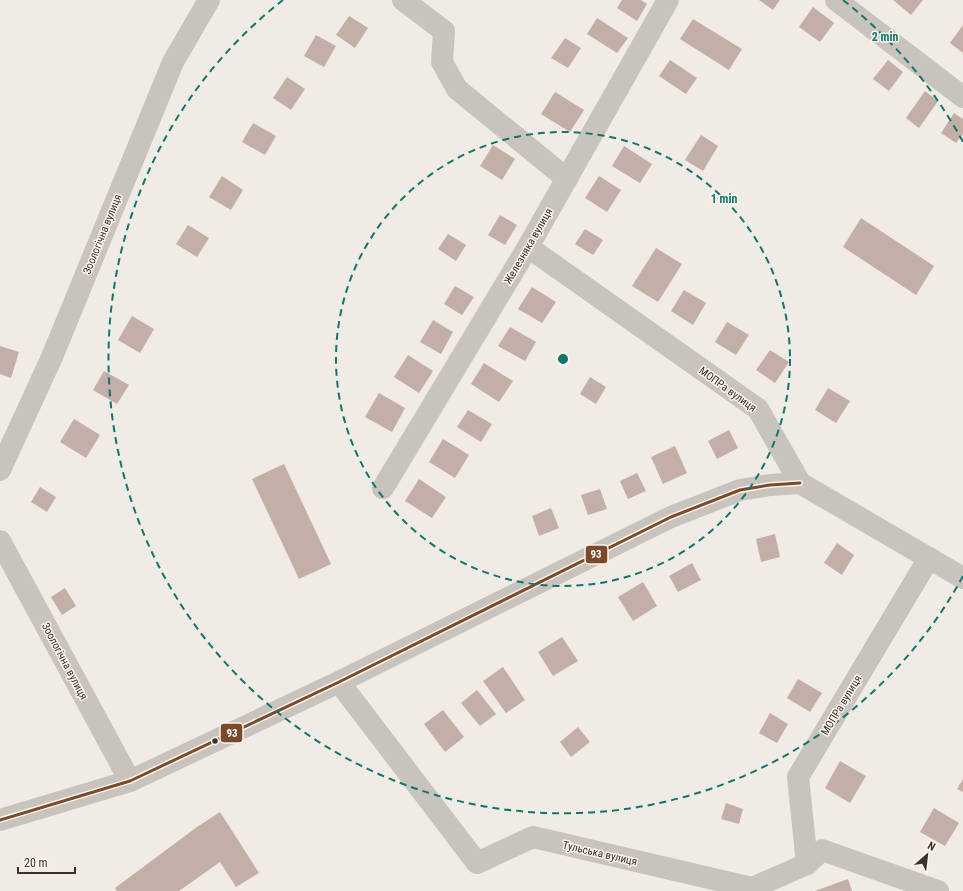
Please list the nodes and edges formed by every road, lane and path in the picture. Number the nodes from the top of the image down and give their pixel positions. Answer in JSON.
{"nodes":[{"id":1,"x":209,"y":0,"type":"edge"},
{"id":2,"x":403,"y":0,"type":"edge"},
{"id":3,"x":668,"y":0,"type":"edge"},
{"id":4,"x":836,"y":0,"type":"edge"},
{"id":5,"x":963,"y":97,"type":"edge"},
{"id":6,"x":567,"y":179,"type":"junction"},
{"id":7,"x":528,"y":247,"type":"junction"},
{"id":8,"x":0,"y":470,"type":"edge"},
{"id":9,"x":800,"y":483,"type":"junction"},
{"id":10,"x":383,"y":488,"type":"dead end"},
{"id":11,"x":0,"y":541,"type":"edge"},
{"id":12,"x":929,"y":558,"type":"junction"},
{"id":13,"x":963,"y":578,"type":"edge"},
{"id":14,"x":338,"y":682,"type":"junction"},
{"id":15,"x":130,"y":781,"type":"junction"},
{"id":16,"x":0,"y":820,"type":"edge"},
{"id":17,"x":807,"y":864,"type":"junction"},
{"id":18,"x":938,"y":891,"type":"edge"}],
"edges":[{"from":1,"to":8,"type":"street","name":"Зоологічна вулиця"},
{"from":2,"to":6,"type":"street"},
{"from":3,"to":6,"type":"street","name":"Железняка вулиця"},
{"from":4,"to":5,"type":"street"},
{"from":6,"to":7,"type":"street","name":"Железняка вулиця"},
{"from":7,"to":9,"type":"street","name":"МОПРа вулиця"},
{"from":7,"to":10,"type":"street","name":"Железняка вулиця"},
{"from":9,"to":12,"type":"street"},
{"from":9,"to":14,"type":"street"},
{"from":11,"to":15,"type":"street","name":"Зоологічна вулиця"},
{"from":12,"to":13,"type":"street"},
{"from":12,"to":17,"type":"street","name":"МОПРа вулиця"},
{"from":14,"to":15,"type":"street"},
{"from":14,"to":17,"type":"street","name":"Тульська вулиця"},
{"from":15,"to":16,"type":"street"},
{"from":17,"to":18,"type":"street","name":"Тульська вулиця"}]}
